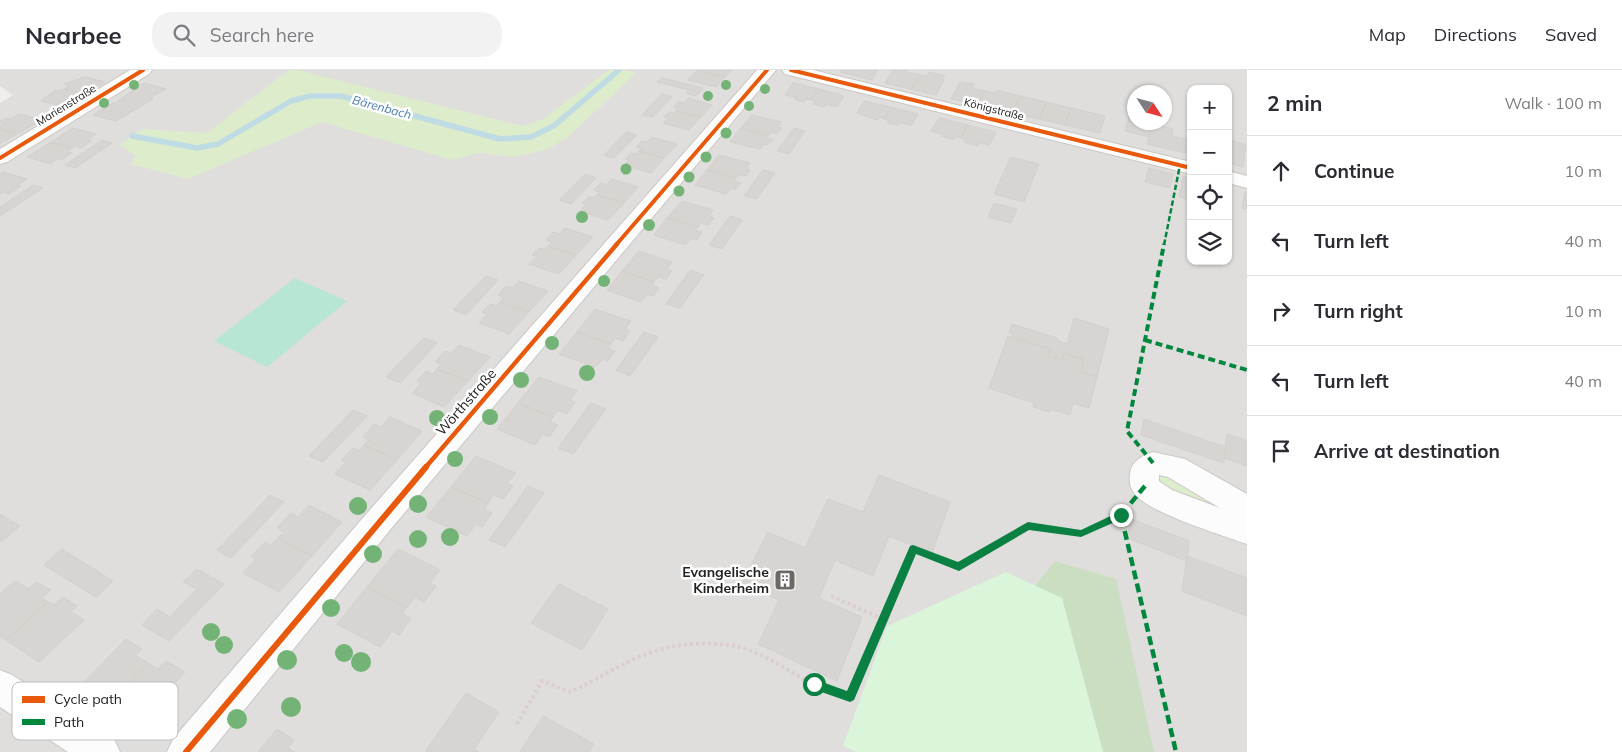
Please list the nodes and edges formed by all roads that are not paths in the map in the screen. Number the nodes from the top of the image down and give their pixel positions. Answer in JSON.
{"nodes":[{"id":1,"x":143,"y":70,"type":"edge"},
{"id":2,"x":767,"y":70,"type":"edge"},
{"id":3,"x":792,"y":70,"type":"edge"},
{"id":4,"x":0,"y":158,"type":"edge"},
{"id":5,"x":1187,"y":167,"type":"edge"},
{"id":6,"x":1232,"y":178,"type":"edge"},
{"id":7,"x":1247,"y":182,"type":"edge"},
{"id":8,"x":1247,"y":509,"type":"edge"},
{"id":9,"x":1247,"y":531,"type":"edge"},
{"id":10,"x":0,"y":687,"type":"edge"},
{"id":11,"x":12,"y":695,"type":"edge"},
{"id":12,"x":82,"y":740,"type":"edge"},
{"id":13,"x":101,"y":752,"type":"edge"},
{"id":14,"x":186,"y":752,"type":"edge"}],
"edges":[{"from":1,"to":4,"type":"street","name":"Marienstraße"},
{"from":2,"to":14,"type":"street","name":"Wörthstraße"},
{"from":3,"to":5,"type":"street","name":"Königstraße"},
{"from":6,"to":7,"type":"street"},
{"from":8,"to":9,"type":"street"},
{"from":10,"to":11,"type":"street"},
{"from":12,"to":13,"type":"street"}]}
